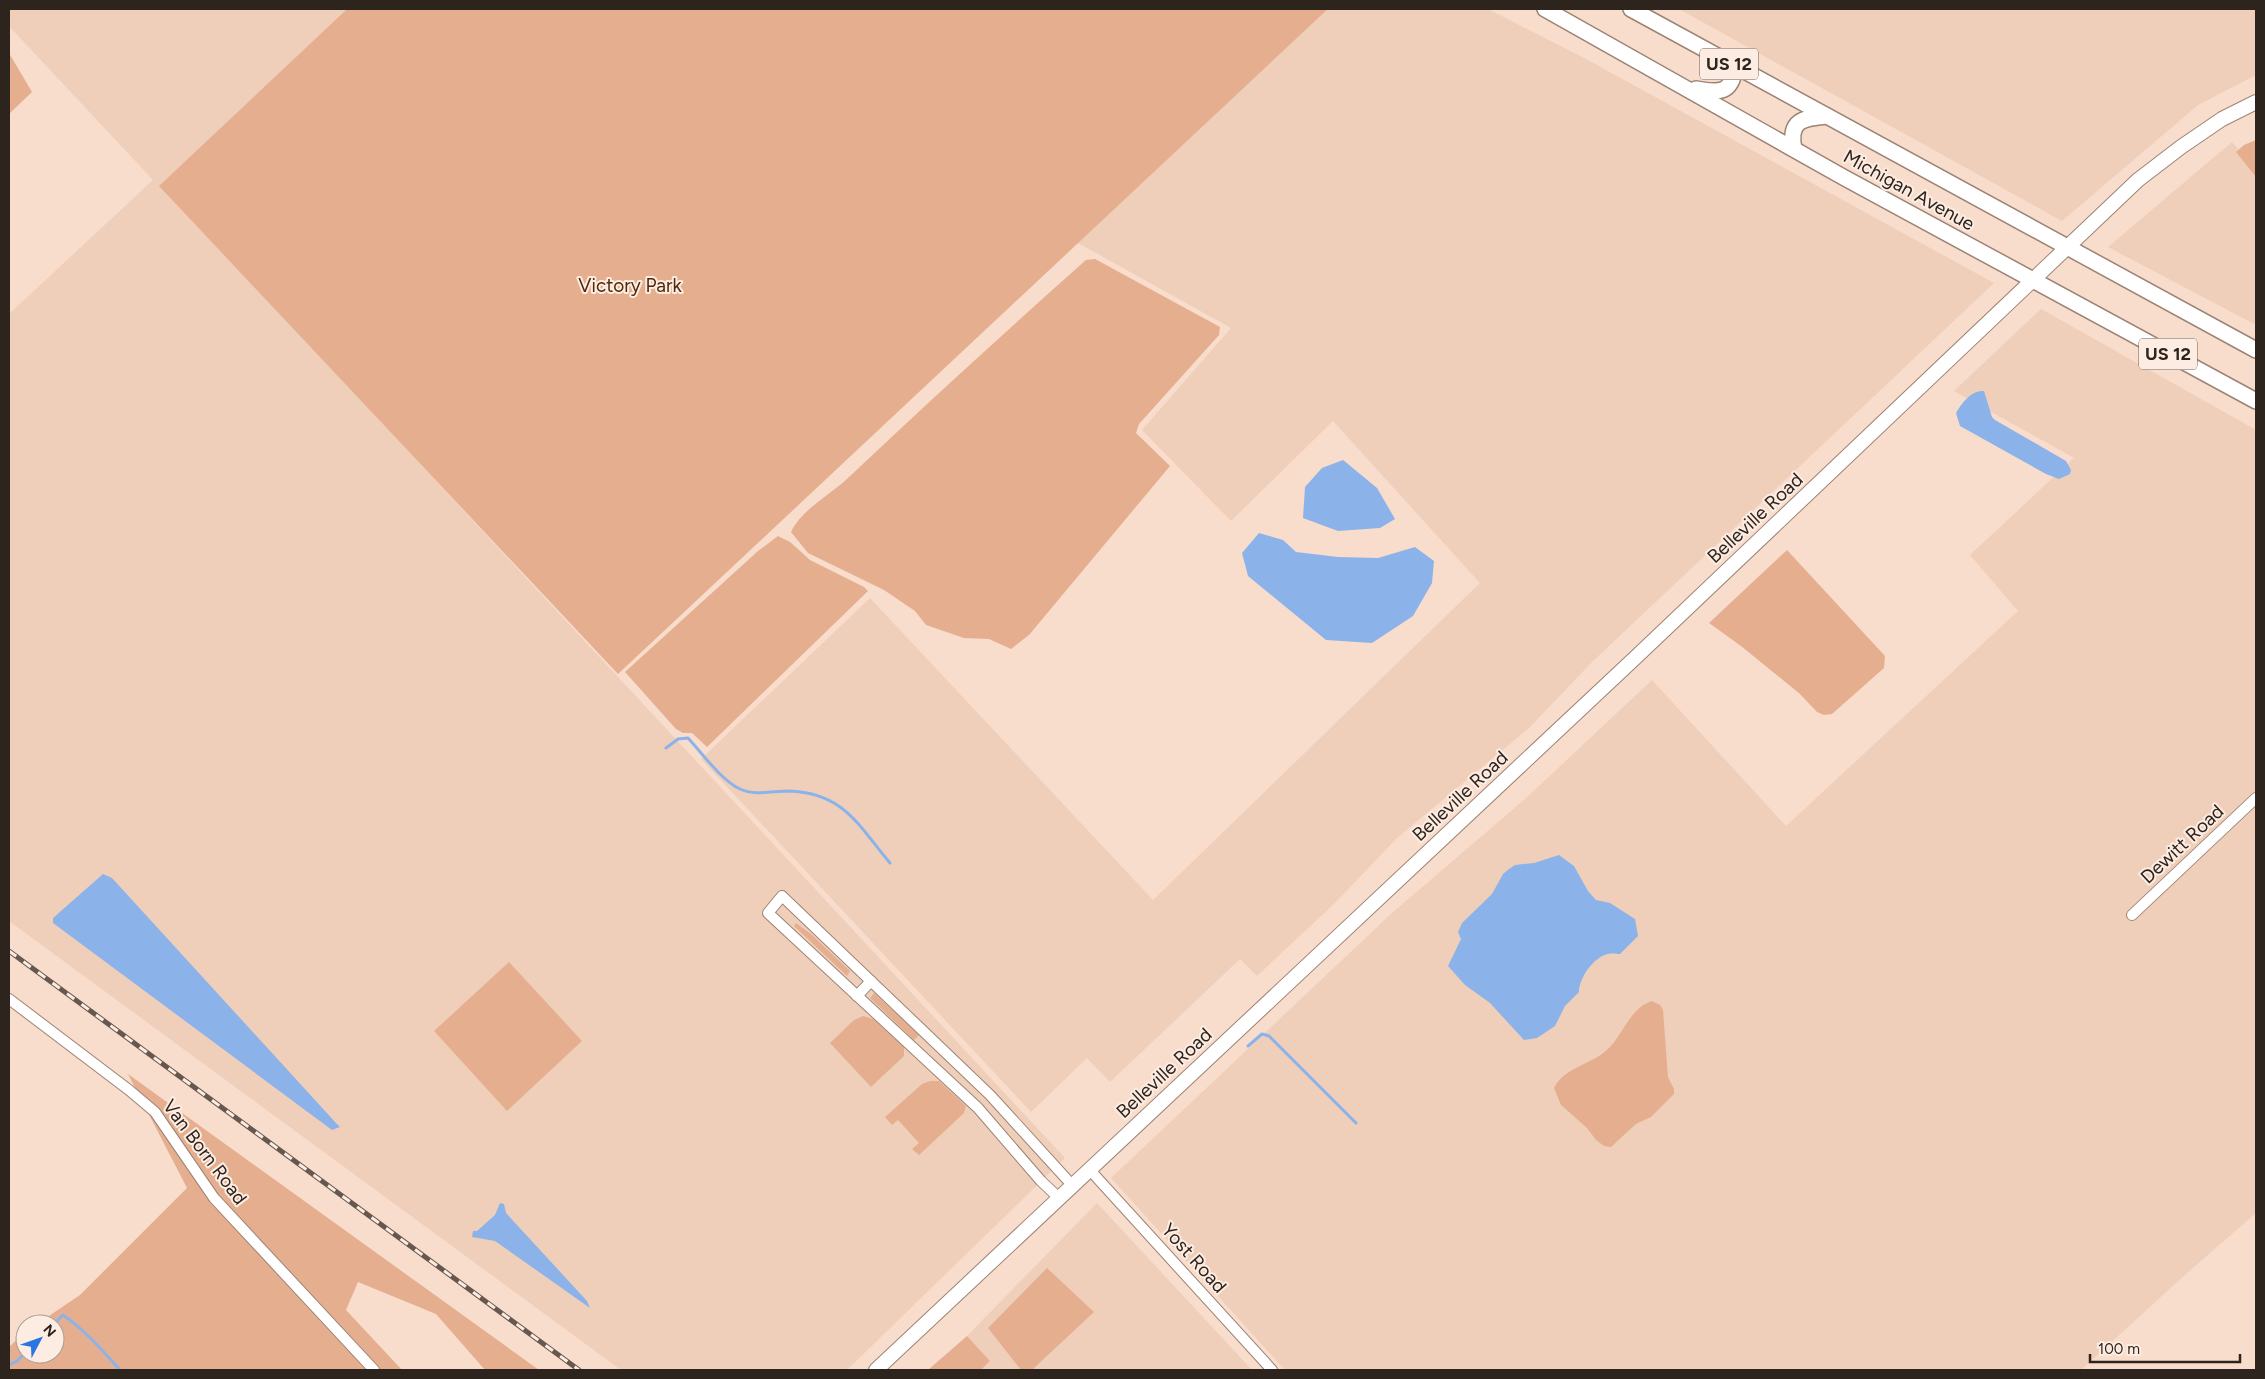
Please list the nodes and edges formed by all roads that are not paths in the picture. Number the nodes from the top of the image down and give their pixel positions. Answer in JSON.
{"nodes":[{"id":1,"x":1545,"y":9,"type":"edge"},
{"id":2,"x":1631,"y":9,"type":"edge"},
{"id":3,"x":1735,"y":68,"type":"junction"},
{"id":4,"x":1688,"y":88,"type":"junction"},
{"id":5,"x":2256,"y":102,"type":"edge"},
{"id":6,"x":1828,"y":116,"type":"junction"},
{"id":7,"x":1794,"y":149,"type":"junction"},
{"id":8,"x":2068,"y":247,"type":"junction"},
{"id":9,"x":2033,"y":281,"type":"junction"},
{"id":10,"x":2256,"y":350,"type":"edge"},
{"id":11,"x":2256,"y":401,"type":"edge"},
{"id":12,"x":2256,"y":798,"type":"edge"},
{"id":13,"x":2132,"y":915,"type":"dead end"},
{"id":14,"x":871,"y":981,"type":"junction"},
{"id":15,"x":857,"y":996,"type":"junction"},
{"id":16,"x":9,"y":999,"type":"edge"},
{"id":17,"x":939,"y":1046,"type":"junction"},
{"id":18,"x":926,"y":1060,"type":"junction"},
{"id":19,"x":990,"y":1095,"type":"junction"},
{"id":20,"x":978,"y":1108,"type":"junction"},
{"id":21,"x":1089,"y":1169,"type":"junction"},
{"id":22,"x":1072,"y":1186,"type":"junction"},
{"id":23,"x":1058,"y":1198,"type":"junction"},
{"id":24,"x":374,"y":1370,"type":"edge"},
{"id":25,"x":876,"y":1370,"type":"edge"},
{"id":26,"x":1272,"y":1370,"type":"edge"}],
"edges":[{"from":1,"to":4,"type":"main road","name":"Michigan Avenue","number":"US 12"},
{"from":2,"to":3,"type":"main road","name":"Michigan Avenue","number":"US 12"},
{"from":3,"to":4,"type":"main road"},
{"from":3,"to":6,"type":"main road","name":"Michigan Avenue","number":"US 12"},
{"from":4,"to":7,"type":"main road","name":"Michigan Avenue","number":"US 12"},
{"from":5,"to":8,"type":"main road","name":"Belleville Road"},
{"from":6,"to":7,"type":"main road"},
{"from":6,"to":8,"type":"main road","name":"Michigan Avenue","number":"US 12"},
{"from":7,"to":9,"type":"main road","name":"Michigan Avenue","number":"US 12"},
{"from":8,"to":9,"type":"main road","name":"Belleville Road"},
{"from":8,"to":10,"type":"main road","name":"Michigan Avenue","number":"US 12"},
{"from":9,"to":11,"type":"main road","name":"Michigan Avenue","number":"US 12"},
{"from":9,"to":21,"type":"main road","name":"Belleville Road"},
{"from":12,"to":13,"type":"street","name":"Dewitt Road"},
{"from":14,"to":15,"type":"street"},
{"from":14,"to":15,"type":"street"},
{"from":14,"to":17,"type":"street"},
{"from":15,"to":18,"type":"street"},
{"from":16,"to":24,"type":"street","name":"Van Born Road"},
{"from":17,"to":18,"type":"street"},
{"from":17,"to":19,"type":"street"},
{"from":18,"to":20,"type":"street"},
{"from":19,"to":20,"type":"street"},
{"from":19,"to":22,"type":"street"},
{"from":20,"to":23,"type":"street"},
{"from":21,"to":22,"type":"main road","name":"Belleville Road"},
{"from":21,"to":26,"type":"street","name":"Yost Road"},
{"from":22,"to":23,"type":"main road","name":"Belleville Road"},
{"from":23,"to":25,"type":"main road","name":"Belleville Road"}]}
